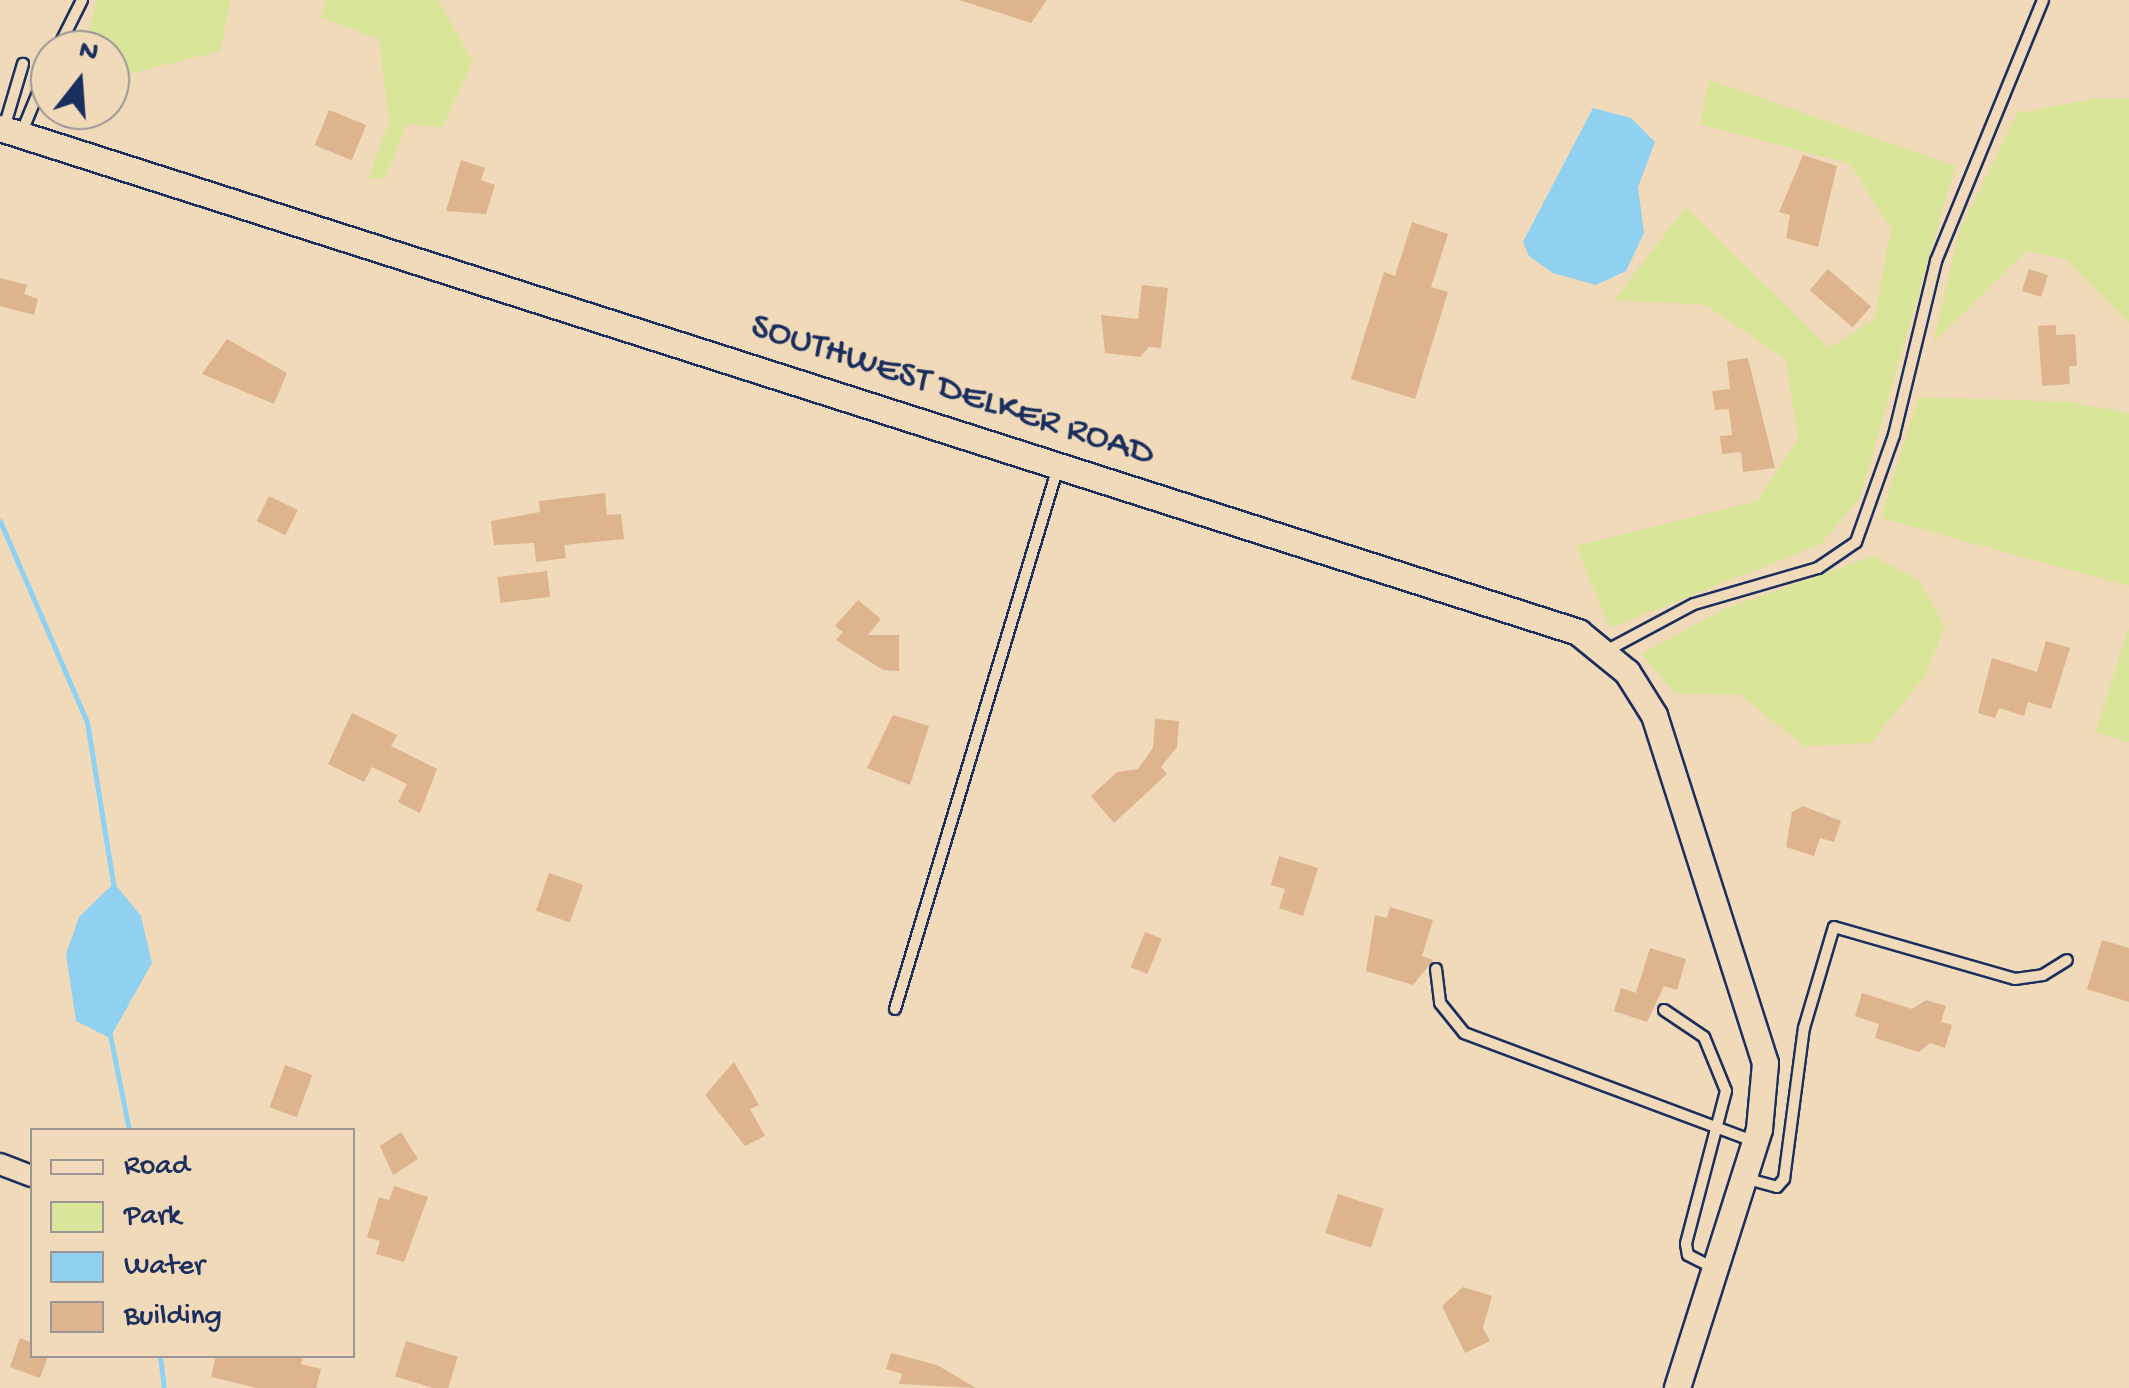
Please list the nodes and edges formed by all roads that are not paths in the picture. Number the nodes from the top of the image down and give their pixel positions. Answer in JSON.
{"nodes":[{"id":1,"x":82,"y":0,"type":"edge"},
{"id":2,"x":2043,"y":0,"type":"edge"},
{"id":3,"x":67,"y":30,"type":"edge"},
{"id":4,"x":23,"y":64,"type":"dead end"},
{"id":5,"x":30,"y":96,"type":"edge"},
{"id":6,"x":8,"y":131,"type":"edge"},
{"id":7,"x":1058,"y":466,"type":"junction"},
{"id":8,"x":1603,"y":653,"type":"junction"},
{"id":9,"x":2067,"y":960,"type":"dead end"},
{"id":10,"x":1436,"y":970,"type":"dead end"},
{"id":11,"x":895,"y":1008,"type":"dead end"},
{"id":12,"x":1664,"y":1010,"type":"dead end"},
{"id":13,"x":1719,"y":1129,"type":"junction"},
{"id":14,"x":1755,"y":1142,"type":"junction"},
{"id":15,"x":0,"y":1164,"type":"edge"},
{"id":16,"x":30,"y":1175,"type":"edge"},
{"id":17,"x":1744,"y":1178,"type":"junction"},
{"id":18,"x":1714,"y":1268,"type":"junction"},
{"id":19,"x":1677,"y":1388,"type":"edge"}],
"edges":[{"from":1,"to":3,"type":"lane"},
{"from":2,"to":8,"type":"lane"},
{"from":4,"to":6,"type":"lane"},
{"from":5,"to":6,"type":"lane"},
{"from":6,"to":7,"type":"street","name":"SOUTHWEST DELKER ROAD"},
{"from":7,"to":8,"type":"street","name":"SOUTHWEST DELKER ROAD"},
{"from":7,"to":11,"type":"lane"},
{"from":8,"to":14,"type":"street","name":"SOUTHWEST DELKER ROAD"},
{"from":9,"to":17,"type":"lane"},
{"from":10,"to":13,"type":"lane"},
{"from":12,"to":13,"type":"lane"},
{"from":13,"to":14,"type":"lane"},
{"from":13,"to":18,"type":"lane"},
{"from":14,"to":17,"type":"street","name":"SOUTHWEST DELKER ROAD"},
{"from":15,"to":16,"type":"street"},
{"from":17,"to":18,"type":"street","name":"SOUTHWEST DELKER ROAD"},
{"from":18,"to":19,"type":"street","name":"SOUTHWEST DELKER ROAD"}]}
